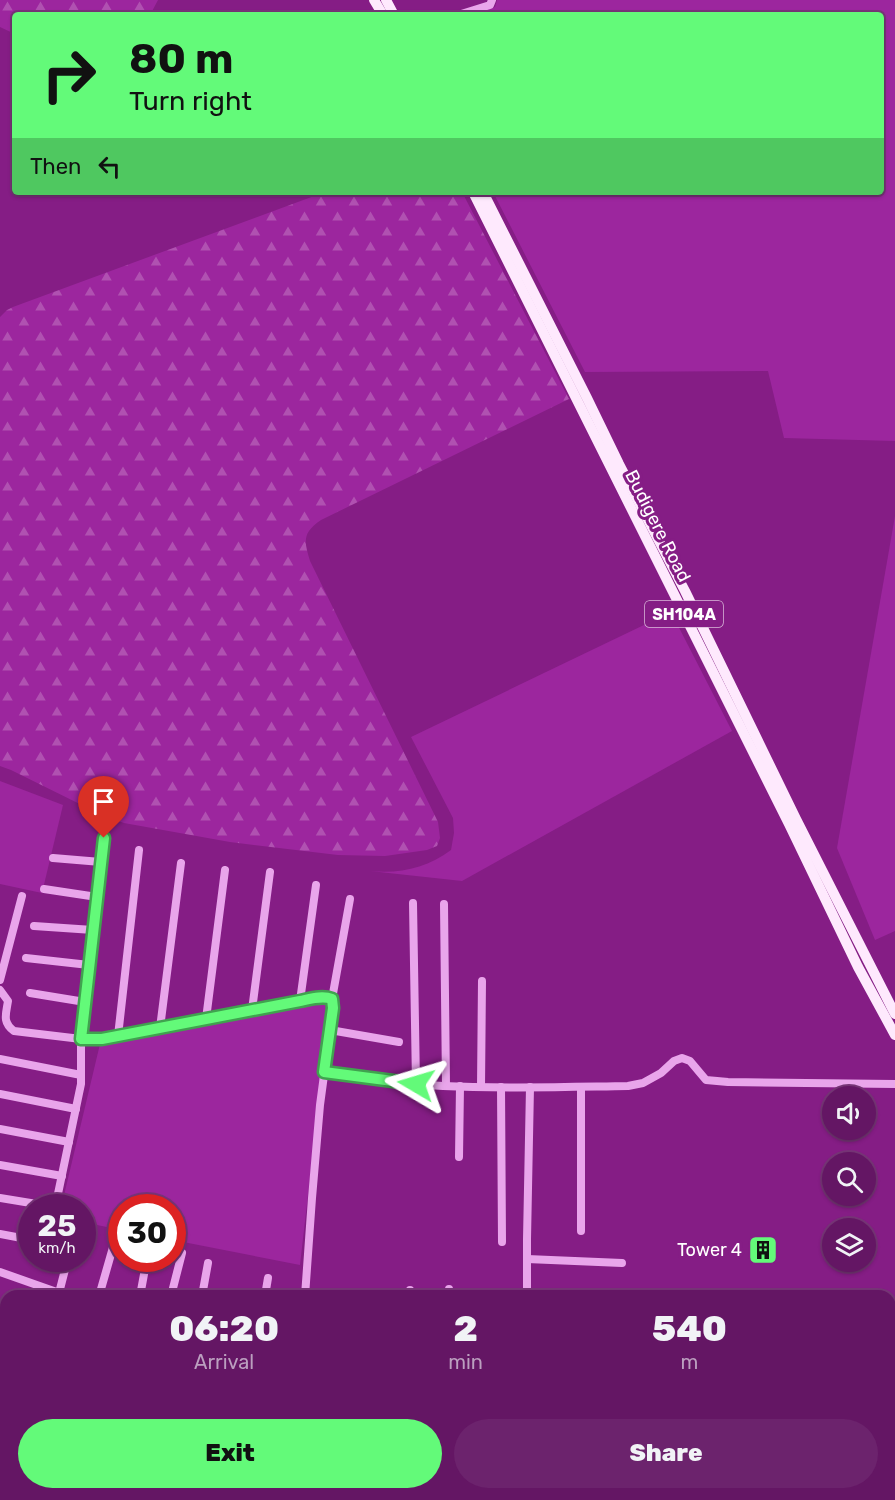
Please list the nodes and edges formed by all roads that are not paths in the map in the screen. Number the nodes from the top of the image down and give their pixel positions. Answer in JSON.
{"nodes":[{"id":1,"x":492,"y":0,"type":"edge"},
{"id":2,"x":467,"y":12,"type":"edge"},
{"id":3,"x":474,"y":195,"type":"edge"},
{"id":4,"x":485,"y":195,"type":"edge"},
{"id":5,"x":104,"y":838,"type":"dead end"},
{"id":6,"x":140,"y":850,"type":"dead end"},
{"id":7,"x":53,"y":858,"type":"dead end"},
{"id":8,"x":101,"y":862,"type":"junction"},
{"id":9,"x":181,"y":863,"type":"dead end"},
{"id":10,"x":225,"y":870,"type":"dead end"},
{"id":11,"x":270,"y":872,"type":"dead end"},
{"id":12,"x":316,"y":885,"type":"dead end"},
{"id":13,"x":44,"y":889,"type":"dead end"},
{"id":14,"x":22,"y":896,"type":"dead end"},
{"id":15,"x":97,"y":897,"type":"junction"},
{"id":16,"x":350,"y":899,"type":"dead end"},
{"id":17,"x":413,"y":903,"type":"dead end"},
{"id":18,"x":444,"y":904,"type":"dead end"},
{"id":19,"x":34,"y":926,"type":"dead end"},
{"id":20,"x":93,"y":930,"type":"junction"},
{"id":21,"x":26,"y":958,"type":"dead end"},
{"id":22,"x":89,"y":965,"type":"junction"},
{"id":23,"x":0,"y":980,"type":"edge"},
{"id":24,"x":482,"y":981,"type":"dead end"},
{"id":25,"x":0,"y":990,"type":"edge"},
{"id":26,"x":30,"y":993,"type":"dead end"},
{"id":27,"x":332,"y":999,"type":"junction"},
{"id":28,"x":300,"y":1001,"type":"junction"},
{"id":29,"x":85,"y":1002,"type":"junction"},
{"id":30,"x":252,"y":1010,"type":"junction"},
{"id":31,"x":895,"y":1014,"type":"edge"},
{"id":32,"x":206,"y":1019,"type":"junction"},
{"id":33,"x":160,"y":1028,"type":"junction"},
{"id":34,"x":330,"y":1030,"type":"junction"},
{"id":35,"x":895,"y":1035,"type":"edge"},
{"id":36,"x":118,"y":1036,"type":"junction"},
{"id":37,"x":81,"y":1039,"type":"junction"},
{"id":38,"x":399,"y":1042,"type":"dead end"},
{"id":39,"x":0,"y":1059,"type":"edge"},
{"id":40,"x":324,"y":1072,"type":"junction"},
{"id":41,"x":81,"y":1075,"type":"junction"},
{"id":42,"x":895,"y":1083,"type":"edge"},
{"id":43,"x":416,"y":1084,"type":"junction"},
{"id":44,"x":446,"y":1086,"type":"junction"},
{"id":45,"x":460,"y":1086,"type":"junction"},
{"id":46,"x":480,"y":1087,"type":"junction"},
{"id":47,"x":501,"y":1087,"type":"junction"},
{"id":48,"x":581,"y":1087,"type":"junction"},
{"id":49,"x":530,"y":1088,"type":"junction"},
{"id":50,"x":0,"y":1094,"type":"edge"},
{"id":51,"x":76,"y":1109,"type":"junction"},
{"id":52,"x":0,"y":1129,"type":"edge"},
{"id":53,"x":69,"y":1142,"type":"junction"},
{"id":54,"x":459,"y":1157,"type":"dead end"},
{"id":55,"x":0,"y":1165,"type":"edge"},
{"id":56,"x":62,"y":1176,"type":"junction"},
{"id":57,"x":58,"y":1194,"type":"edge"},
{"id":58,"x":0,"y":1198,"type":"edge"},
{"id":59,"x":18,"y":1201,"type":"edge"},
{"id":60,"x":581,"y":1231,"type":"dead end"},
{"id":61,"x":0,"y":1234,"type":"edge"},
{"id":62,"x":18,"y":1237,"type":"edge"},
{"id":63,"x":502,"y":1242,"type":"dead end"},
{"id":64,"x":526,"y":1259,"type":"junction"},
{"id":65,"x":208,"y":1263,"type":"dead end"},
{"id":66,"x":622,"y":1263,"type":"dead end"},
{"id":67,"x":108,"y":1265,"type":"edge"},
{"id":68,"x":0,"y":1272,"type":"edge"},
{"id":69,"x":67,"y":1272,"type":"edge"},
{"id":70,"x":144,"y":1272,"type":"edge"},
{"id":71,"x":177,"y":1272,"type":"edge"},
{"id":72,"x":268,"y":1278,"type":"dead end"},
{"id":73,"x":52,"y":1290,"type":"edge"},
{"id":74,"x":64,"y":1290,"type":"edge"},
{"id":75,"x":101,"y":1290,"type":"edge"},
{"id":76,"x":141,"y":1290,"type":"edge"},
{"id":77,"x":173,"y":1290,"type":"edge"},
{"id":78,"x":203,"y":1290,"type":"edge"},
{"id":79,"x":266,"y":1290,"type":"edge"},
{"id":80,"x":305,"y":1290,"type":"edge"},
{"id":81,"x":527,"y":1290,"type":"edge"}],
"edges":[{"from":1,"to":2,"type":"street"},
{"from":3,"to":35,"type":"main road","name":"Budigere Road","number":"SH104A"},
{"from":4,"to":31,"type":"main road","name":"Budigere Road","number":"SH104A"},
{"from":5,"to":8,"type":"street"},
{"from":6,"to":36,"type":"street"},
{"from":7,"to":8,"type":"street"},
{"from":8,"to":15,"type":"street"},
{"from":9,"to":33,"type":"street"},
{"from":10,"to":32,"type":"street"},
{"from":11,"to":30,"type":"street"},
{"from":12,"to":28,"type":"street"},
{"from":13,"to":15,"type":"street"},
{"from":14,"to":23,"type":"street"},
{"from":15,"to":20,"type":"street"},
{"from":16,"to":27,"type":"street"},
{"from":17,"to":43,"type":"street"},
{"from":18,"to":44,"type":"street"},
{"from":19,"to":20,"type":"street"},
{"from":20,"to":22,"type":"street"},
{"from":21,"to":22,"type":"street"},
{"from":22,"to":29,"type":"street"},
{"from":24,"to":46,"type":"street"},
{"from":25,"to":37,"type":"street"},
{"from":26,"to":29,"type":"street"},
{"from":27,"to":28,"type":"street"},
{"from":27,"to":34,"type":"street"},
{"from":28,"to":30,"type":"street"},
{"from":29,"to":37,"type":"street"},
{"from":30,"to":32,"type":"street"},
{"from":32,"to":33,"type":"street"},
{"from":33,"to":36,"type":"street"},
{"from":34,"to":38,"type":"street"},
{"from":34,"to":40,"type":"street"},
{"from":36,"to":37,"type":"street"},
{"from":37,"to":41,"type":"street"},
{"from":39,"to":41,"type":"street"},
{"from":40,"to":43,"type":"street"},
{"from":40,"to":80,"type":"street"},
{"from":41,"to":51,"type":"street"},
{"from":42,"to":48,"type":"street"},
{"from":43,"to":44,"type":"street"},
{"from":44,"to":45,"type":"street"},
{"from":45,"to":46,"type":"street"},
{"from":45,"to":54,"type":"street"},
{"from":46,"to":47,"type":"street"},
{"from":47,"to":49,"type":"street"},
{"from":47,"to":63,"type":"street"},
{"from":48,"to":49,"type":"street"},
{"from":48,"to":60,"type":"street"},
{"from":49,"to":64,"type":"street"},
{"from":50,"to":51,"type":"street"},
{"from":51,"to":53,"type":"street"},
{"from":52,"to":53,"type":"street"},
{"from":53,"to":56,"type":"street"},
{"from":55,"to":56,"type":"street"},
{"from":56,"to":57,"type":"street"},
{"from":58,"to":59,"type":"street"},
{"from":61,"to":62,"type":"street"},
{"from":64,"to":66,"type":"street"},
{"from":64,"to":81,"type":"street"},
{"from":65,"to":78,"type":"street"},
{"from":67,"to":75,"type":"street"},
{"from":68,"to":73,"type":"street"},
{"from":69,"to":74,"type":"street"},
{"from":70,"to":76,"type":"street"},
{"from":71,"to":77,"type":"street"},
{"from":72,"to":79,"type":"street"}]}
